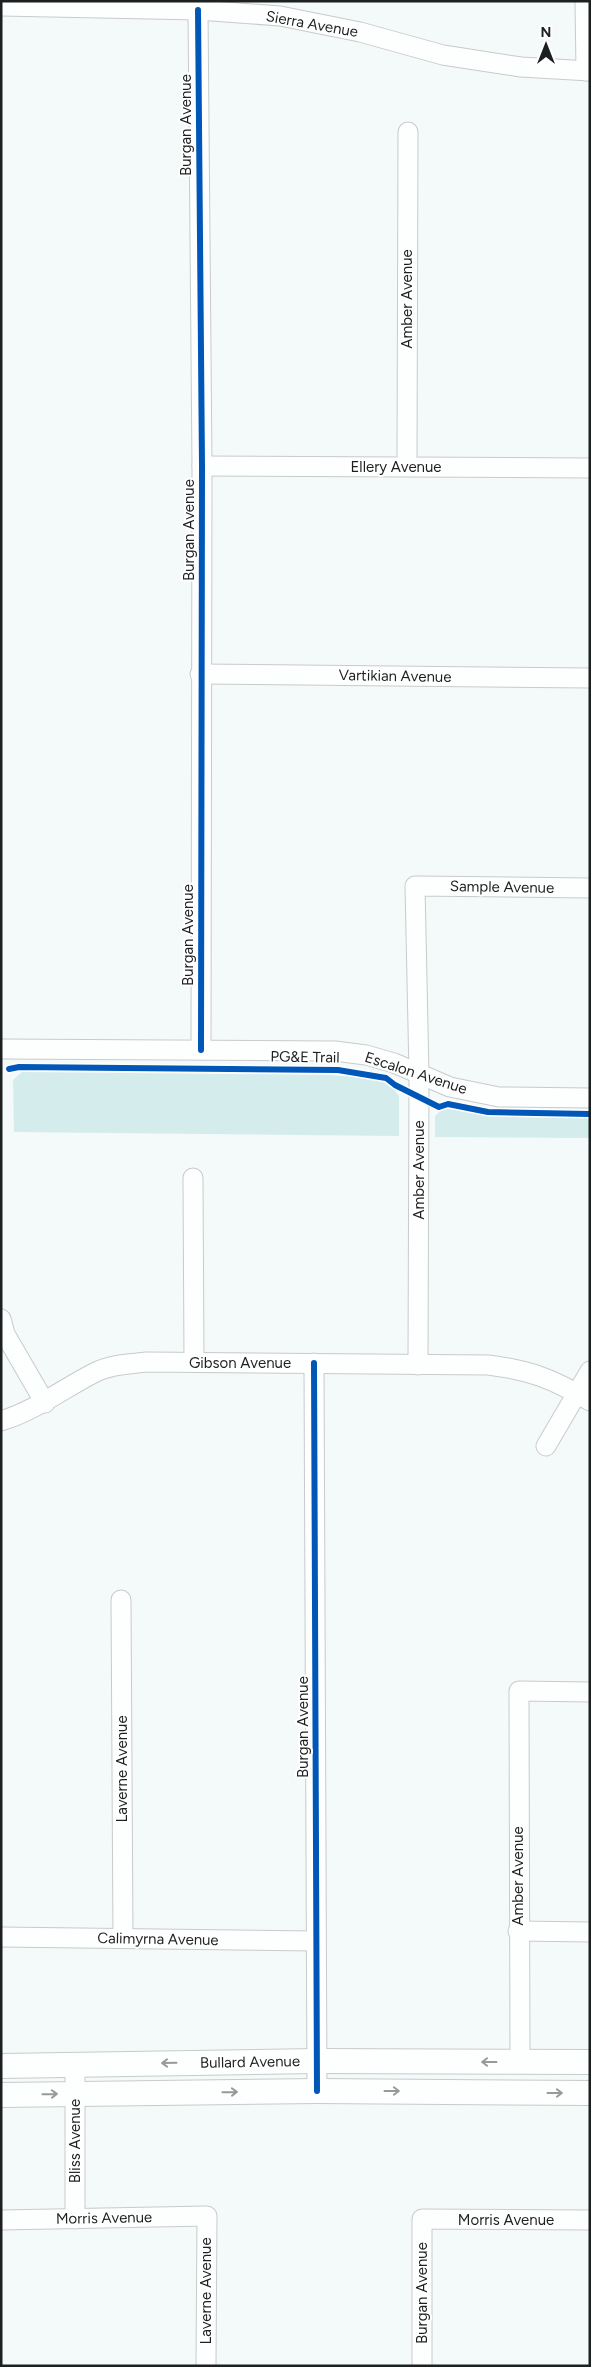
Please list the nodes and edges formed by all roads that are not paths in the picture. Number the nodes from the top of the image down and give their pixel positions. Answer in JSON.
{"nodes":[{"id":1,"x":585,"y":1,"type":"edge"},
{"id":2,"x":1,"y":6,"type":"edge"},
{"id":3,"x":198,"y":10,"type":"junction"},
{"id":4,"x":588,"y":71,"type":"edge"},
{"id":5,"x":408,"y":132,"type":"dead end"},
{"id":6,"x":202,"y":466,"type":"junction"},
{"id":7,"x":407,"y":466,"type":"junction"},
{"id":8,"x":590,"y":468,"type":"edge"},
{"id":9,"x":200,"y":674,"type":"junction"},
{"id":10,"x":590,"y":678,"type":"edge"},
{"id":11,"x":415,"y":886,"type":"joint"},
{"id":12,"x":590,"y":888,"type":"edge"},
{"id":13,"x":1,"y":1049,"type":"edge"},
{"id":14,"x":201,"y":1050,"type":"junction"},
{"id":15,"x":419,"y":1074,"type":"junction"},
{"id":16,"x":590,"y":1098,"type":"edge"},
{"id":17,"x":193,"y":1178,"type":"dead end"},
{"id":18,"x":1,"y":1319,"type":"edge"},
{"id":19,"x":194,"y":1362,"type":"junction"},
{"id":20,"x":314,"y":1363,"type":"junction"},
{"id":21,"x":418,"y":1365,"type":"junction"},
{"id":22,"x":590,"y":1371,"type":"edge"},
{"id":23,"x":583,"y":1397,"type":"edge"},
{"id":24,"x":44,"y":1403,"type":"junction"},
{"id":25,"x":1,"y":1421,"type":"edge"},
{"id":26,"x":546,"y":1446,"type":"dead end"},
{"id":27,"x":121,"y":1600,"type":"dead end"},
{"id":28,"x":590,"y":1692,"type":"edge"},
{"id":29,"x":518,"y":1931,"type":"junction"},
{"id":30,"x":590,"y":1932,"type":"edge"},
{"id":31,"x":1,"y":1937,"type":"edge"},
{"id":32,"x":123,"y":1938,"type":"junction"},
{"id":33,"x":316,"y":1941,"type":"junction"},
{"id":34,"x":317,"y":2061,"type":"junction"},
{"id":35,"x":520,"y":2062,"type":"junction"},
{"id":36,"x":590,"y":2062,"type":"edge"},
{"id":37,"x":74,"y":2064,"type":"junction"},
{"id":38,"x":1,"y":2066,"type":"edge"},
{"id":39,"x":318,"y":2091,"type":"junction"},
{"id":40,"x":590,"y":2093,"type":"edge"},
{"id":41,"x":74,"y":2094,"type":"junction"},
{"id":42,"x":1,"y":2095,"type":"edge"},
{"id":43,"x":207,"y":2216,"type":"joint"},
{"id":44,"x":75,"y":2218,"type":"junction"},
{"id":45,"x":422,"y":2219,"type":"joint"},
{"id":46,"x":1,"y":2220,"type":"edge"},
{"id":47,"x":590,"y":2220,"type":"edge"},
{"id":48,"x":206,"y":2366,"type":"edge"},
{"id":49,"x":422,"y":2366,"type":"edge"}],
"edges":[{"from":1,"to":4,"type":"street"},
{"from":2,"to":3,"type":"street","name":"Sierra Avenue"},
{"from":3,"to":4,"type":"street","name":"Sierra Avenue"},
{"from":3,"to":6,"type":"street","name":"Burgan Avenue"},
{"from":5,"to":7,"type":"street","name":"Amber Avenue"},
{"from":6,"to":7,"type":"street","name":"Ellery Avenue"},
{"from":6,"to":9,"type":"street","name":"Burgan Avenue"},
{"from":7,"to":8,"type":"street","name":"Ellery Avenue"},
{"from":9,"to":10,"type":"street","name":"Vartikian Avenue"},
{"from":9,"to":14,"type":"street","name":"Burgan Avenue"},
{"from":11,"to":12,"type":"street","name":"Sample Avenue"},
{"from":11,"to":15,"type":"street","name":"Amber Avenue"},
{"from":13,"to":14,"type":"street","name":"Escalon Avenue"},
{"from":14,"to":15,"type":"street","name":"Escalon Avenue"},
{"from":15,"to":16,"type":"street","name":"Escalon Avenue"},
{"from":15,"to":21,"type":"street","name":"Amber Avenue"},
{"from":17,"to":19,"type":"street"},
{"from":18,"to":24,"type":"street"},
{"from":19,"to":20,"type":"street","name":"Gibson Avenue"},
{"from":19,"to":24,"type":"street","name":"Gibson Avenue"},
{"from":20,"to":21,"type":"street","name":"Gibson Avenue"},
{"from":20,"to":33,"type":"street","name":"Burgan Avenue"},
{"from":21,"to":23,"type":"street","name":"Gibson Avenue"},
{"from":22,"to":23,"type":"street"},
{"from":23,"to":26,"type":"street"},
{"from":24,"to":25,"type":"street","name":"Gibson Avenue"},
{"from":27,"to":32,"type":"street","name":"Laverne Avenue"},
{"from":28,"to":29,"type":"street","name":"Amber Avenue"},
{"from":29,"to":30,"type":"street"},
{"from":29,"to":35,"type":"street","name":"Amber Avenue"},
{"from":31,"to":32,"type":"street","name":"Calimyrna Avenue"},
{"from":32,"to":33,"type":"street","name":"Calimyrna Avenue"},
{"from":33,"to":34,"type":"street","name":"Burgan Avenue"},
{"from":35,"to":34,"type":"main road","name":"Bullard Avenue","one_way":true},
{"from":34,"to":37,"type":"main road","name":"Bullard Avenue","one_way":true},
{"from":34,"to":39,"type":"street","name":"Burgan Avenue"},
{"from":35,"to":36,"type":"main road","name":"Bullard Avenue"},
{"from":37,"to":38,"type":"main road","name":"Bullard Avenue"},
{"from":37,"to":41,"type":"street","name":"Bliss Avenue"},
{"from":39,"to":40,"type":"main road","name":"Bullard Avenue","one_way":true},
{"from":41,"to":39,"type":"main road","name":"Bullard Avenue","one_way":true},
{"from":42,"to":41,"type":"main road","name":"Bullard Avenue","one_way":true},
{"from":41,"to":44,"type":"street","name":"Bliss Avenue"},
{"from":43,"to":44,"type":"street","name":"Morris Avenue"},
{"from":43,"to":48,"type":"street","name":"Laverne Avenue"},
{"from":44,"to":46,"type":"street","name":"Morris Avenue"},
{"from":45,"to":47,"type":"street","name":"Morris Avenue"},
{"from":45,"to":49,"type":"street","name":"Burgan Avenue"}]}
